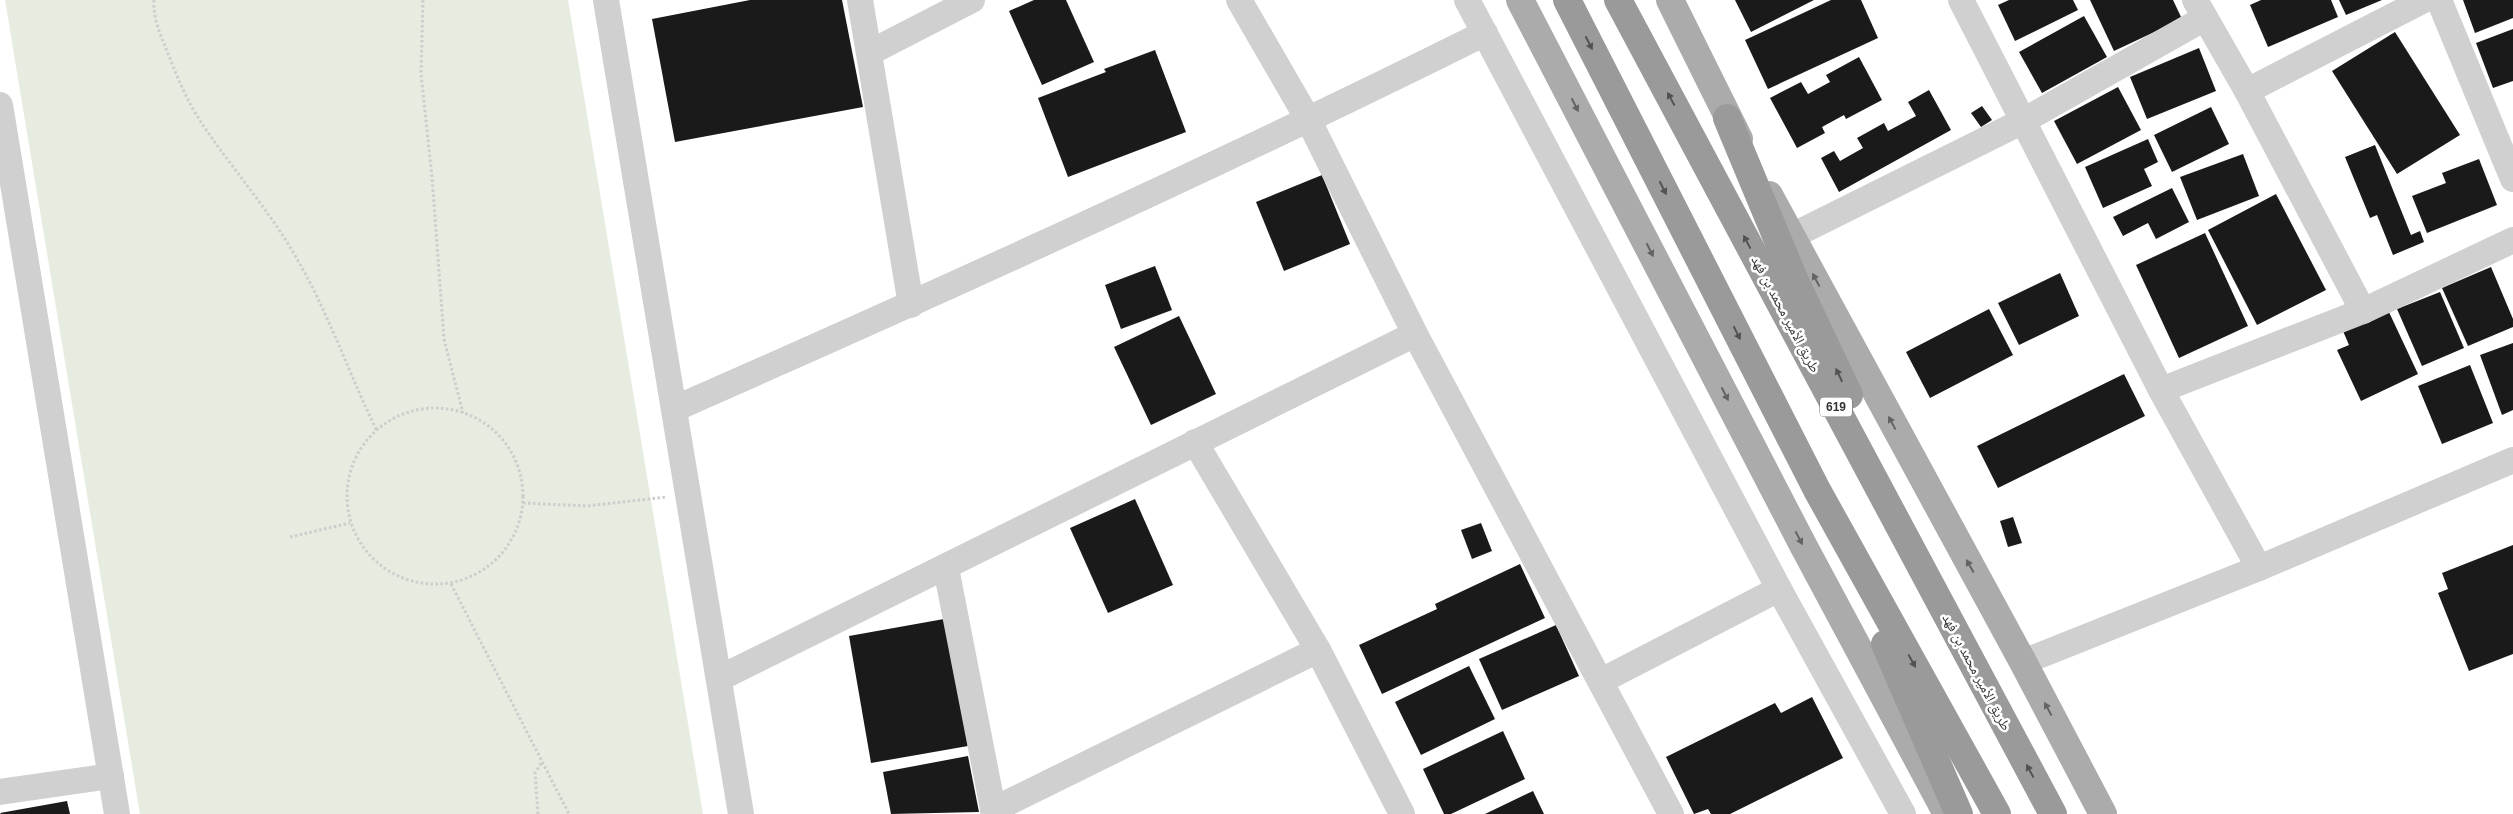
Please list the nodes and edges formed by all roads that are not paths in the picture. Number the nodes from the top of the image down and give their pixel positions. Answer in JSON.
{"nodes":[{"id":1,"x":606,"y":0,"type":"edge"},
{"id":2,"x":860,"y":0,"type":"edge"},
{"id":3,"x":972,"y":0,"type":"edge"},
{"id":4,"x":1239,"y":0,"type":"edge"},
{"id":5,"x":1467,"y":0,"type":"edge"},
{"id":6,"x":1520,"y":0,"type":"edge"},
{"id":7,"x":1566,"y":0,"type":"edge"},
{"id":8,"x":1618,"y":0,"type":"edge"},
{"id":9,"x":1670,"y":0,"type":"edge"},
{"id":10,"x":1962,"y":0,"type":"edge"},
{"id":11,"x":2424,"y":0,"type":"edge"},
{"id":12,"x":2439,"y":0,"type":"edge"},
{"id":13,"x":2200,"y":9,"type":"edge"},
{"id":14,"x":1485,"y":33,"type":"junction"},
{"id":15,"x":868,"y":53,"type":"junction"},
{"id":16,"x":2247,"y":91,"type":"junction"},
{"id":17,"x":0,"y":106,"type":"edge"},
{"id":18,"x":1727,"y":118,"type":"junction"},
{"id":19,"x":2023,"y":120,"type":"junction"},
{"id":20,"x":1309,"y":121,"type":"junction"},
{"id":21,"x":2513,"y":179,"type":"edge"},
{"id":22,"x":10,"y":230,"type":"edge"},
{"id":23,"x":1792,"y":236,"type":"junction"},
{"id":24,"x":2513,"y":240,"type":"edge"},
{"id":25,"x":911,"y":305,"type":"junction"},
{"id":26,"x":2363,"y":310,"type":"junction"},
{"id":27,"x":1415,"y":334,"type":"junction"},
{"id":28,"x":2161,"y":390,"type":"junction"},
{"id":29,"x":674,"y":409,"type":"junction"},
{"id":30,"x":1195,"y":442,"type":"junction"},
{"id":31,"x":2513,"y":460,"type":"edge"},
{"id":32,"x":1817,"y":490,"type":"junction"},
{"id":33,"x":946,"y":568,"type":"junction"},
{"id":34,"x":2260,"y":568,"type":"junction"},
{"id":35,"x":1779,"y":589,"type":"junction"},
{"id":36,"x":1318,"y":650,"type":"junction"},
{"id":37,"x":1970,"y":658,"type":"junction"},
{"id":38,"x":2023,"y":662,"type":"junction"},
{"id":39,"x":720,"y":678,"type":"junction"},
{"id":40,"x":1601,"y":681,"type":"junction"},
{"id":41,"x":111,"y":776,"type":"junction"},
{"id":42,"x":0,"y":792,"type":"edge"},
{"id":43,"x":993,"y":812,"type":"edge"},
{"id":44,"x":117,"y":814,"type":"edge"},
{"id":45,"x":741,"y":814,"type":"edge"},
{"id":46,"x":1402,"y":814,"type":"edge"},
{"id":47,"x":1672,"y":814,"type":"edge"},
{"id":48,"x":1903,"y":814,"type":"edge"},
{"id":49,"x":1946,"y":814,"type":"edge"},
{"id":50,"x":1959,"y":814,"type":"edge"},
{"id":51,"x":1997,"y":814,"type":"edge"},
{"id":52,"x":2053,"y":814,"type":"edge"},
{"id":53,"x":2103,"y":814,"type":"edge"}],
"edges":[{"from":1,"to":29,"type":"street"},
{"from":2,"to":15,"type":"street"},
{"from":3,"to":15,"type":"street"},
{"from":4,"to":20,"type":"street"},
{"from":5,"to":14,"type":"street"},
{"from":6,"to":49,"type":"main road","one_way":true},
{"from":7,"to":32,"type":"highway","one_way":true},
{"from":37,"to":8,"type":"highway","name":"طريق الأمير محمد بن فهد","number":"619","one_way":true},
{"from":9,"to":18,"type":"main road"},
{"from":10,"to":19,"type":"street"},
{"from":11,"to":16,"type":"street"},
{"from":12,"to":21,"type":"street"},
{"from":13,"to":16,"type":"street"},
{"from":13,"to":19,"type":"street"},
{"from":14,"to":20,"type":"street"},
{"from":14,"to":35,"type":"street"},
{"from":15,"to":25,"type":"street"},
{"from":16,"to":26,"type":"street"},
{"from":17,"to":22,"type":"street"},
{"from":18,"to":23,"type":"main road"},
{"from":37,"to":18,"type":"highway","one_way":true},
{"from":19,"to":23,"type":"street"},
{"from":19,"to":28,"type":"street"},
{"from":20,"to":25,"type":"street"},
{"from":20,"to":27,"type":"street"},
{"from":22,"to":41,"type":"street"},
{"from":38,"to":23,"type":"main road","one_way":true},
{"from":24,"to":26,"type":"street"},
{"from":25,"to":29,"type":"street"},
{"from":26,"to":28,"type":"street"},
{"from":27,"to":30,"type":"street"},
{"from":27,"to":40,"type":"street"},
{"from":28,"to":34,"type":"street"},
{"from":29,"to":39,"type":"street"},
{"from":30,"to":33,"type":"street"},
{"from":30,"to":36,"type":"street"},
{"from":31,"to":34,"type":"street"},
{"from":32,"to":50,"type":"highway"},
{"from":32,"to":51,"type":"highway","one_way":true},
{"from":33,"to":39,"type":"street"},
{"from":33,"to":43,"type":"street"},
{"from":34,"to":38,"type":"street"},
{"from":35,"to":40,"type":"street"},
{"from":35,"to":48,"type":"street"},
{"from":36,"to":43,"type":"street"},
{"from":36,"to":46,"type":"street"},
{"from":52,"to":37,"type":"highway","name":"طريق الأمير محمد بن فهد","number":"619","one_way":true},
{"from":53,"to":38,"type":"main road","one_way":true},
{"from":39,"to":45,"type":"street"},
{"from":40,"to":47,"type":"street"},
{"from":41,"to":42,"type":"street"},
{"from":41,"to":44,"type":"street"}]}
